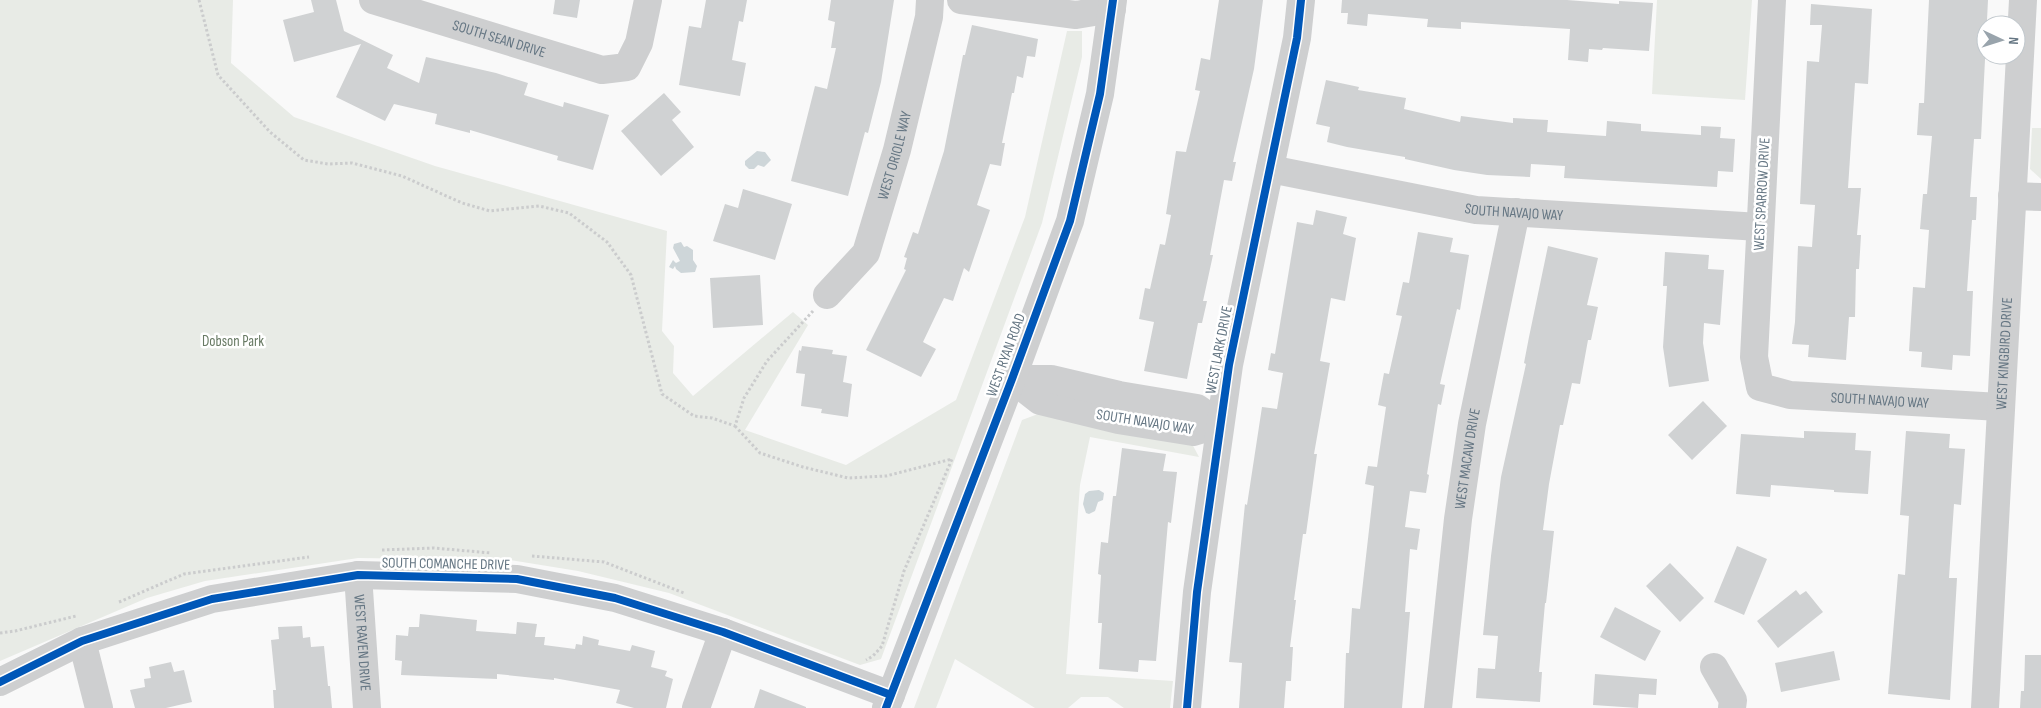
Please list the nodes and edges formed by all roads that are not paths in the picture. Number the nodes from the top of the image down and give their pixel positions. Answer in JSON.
{"nodes":[{"id":1,"x":373,"y":0,"type":"edge"},
{"id":2,"x":648,"y":0,"type":"edge"},
{"id":3,"x":930,"y":0,"type":"edge"},
{"id":4,"x":961,"y":0,"type":"edge"},
{"id":5,"x":1301,"y":0,"type":"edge"},
{"id":6,"x":1772,"y":0,"type":"edge"},
{"id":7,"x":2023,"y":0,"type":"edge"},
{"id":8,"x":1107,"y":3,"type":"edge"},
{"id":9,"x":1270,"y":169,"type":"junction"},
{"id":10,"x":2012,"y":196,"type":"junction"},
{"id":11,"x":2041,"y":197,"type":"edge"},
{"id":12,"x":1516,"y":212,"type":"junction"},
{"id":13,"x":1760,"y":227,"type":"junction"},
{"id":14,"x":827,"y":295,"type":"road end"},
{"id":15,"x":1012,"y":379,"type":"junction"},
{"id":16,"x":1760,"y":387,"type":"joint"},
{"id":17,"x":2000,"y":407,"type":"junction"},
{"id":18,"x":1220,"y":424,"type":"junction"},
{"id":19,"x":358,"y":575,"type":"junction"},
{"id":20,"x":82,"y":628,"type":"junction"},
{"id":21,"x":723,"y":632,"type":"junction"},
{"id":22,"x":1714,"y":666,"type":"dead end"},
{"id":23,"x":0,"y":682,"type":"edge"},
{"id":24,"x":889,"y":701,"type":"edge"},
{"id":25,"x":100,"y":708,"type":"edge"},
{"id":26,"x":367,"y":708,"type":"edge"},
{"id":27,"x":696,"y":708,"type":"edge"},
{"id":28,"x":1187,"y":708,"type":"edge"},
{"id":29,"x":1438,"y":708,"type":"edge"},
{"id":30,"x":1732,"y":708,"type":"edge"},
{"id":31,"x":1985,"y":708,"type":"edge"}],
"edges":[{"from":1,"to":2,"type":"street","name":"SOUTH SEAN DRIVE"},
{"from":3,"to":14,"type":"street","name":"WEST ORIOLE WAY"},
{"from":4,"to":8,"type":"street"},
{"from":5,"to":9,"type":"street","name":"WEST LARK DRIVE"},
{"from":6,"to":13,"type":"street","name":"WEST SPARROW DRIVE"},
{"from":7,"to":10,"type":"street","name":"WEST KINGBIRD DRIVE"},
{"from":8,"to":15,"type":"street","name":"WEST RYAN ROAD"},
{"from":9,"to":12,"type":"street","name":"SOUTH NAVAJO WAY"},
{"from":9,"to":18,"type":"street","name":"WEST LARK DRIVE"},
{"from":10,"to":11,"type":"street"},
{"from":10,"to":17,"type":"street","name":"WEST KINGBIRD DRIVE"},
{"from":12,"to":13,"type":"street","name":"SOUTH NAVAJO WAY"},
{"from":12,"to":29,"type":"street","name":"WEST MACAW DRIVE"},
{"from":13,"to":16,"type":"street","name":"WEST SPARROW DRIVE"},
{"from":15,"to":18,"type":"street","name":"SOUTH NAVAJO WAY"},
{"from":15,"to":24,"type":"street","name":"WEST RYAN ROAD"},
{"from":16,"to":17,"type":"street","name":"SOUTH NAVAJO WAY"},
{"from":17,"to":31,"type":"street","name":"WEST KINGBIRD DRIVE"},
{"from":18,"to":28,"type":"street","name":"WEST LARK DRIVE"},
{"from":19,"to":20,"type":"street","name":"SOUTH COMANCHE DRIVE"},
{"from":19,"to":21,"type":"street","name":"SOUTH COMANCHE DRIVE"},
{"from":19,"to":26,"type":"street","name":"WEST RAVEN DRIVE"},
{"from":20,"to":23,"type":"street","name":"SOUTH COMANCHE DRIVE"},
{"from":20,"to":25,"type":"street"},
{"from":21,"to":24,"type":"street","name":"SOUTH COMANCHE DRIVE"},
{"from":21,"to":27,"type":"street"},
{"from":22,"to":30,"type":"street"}]}
